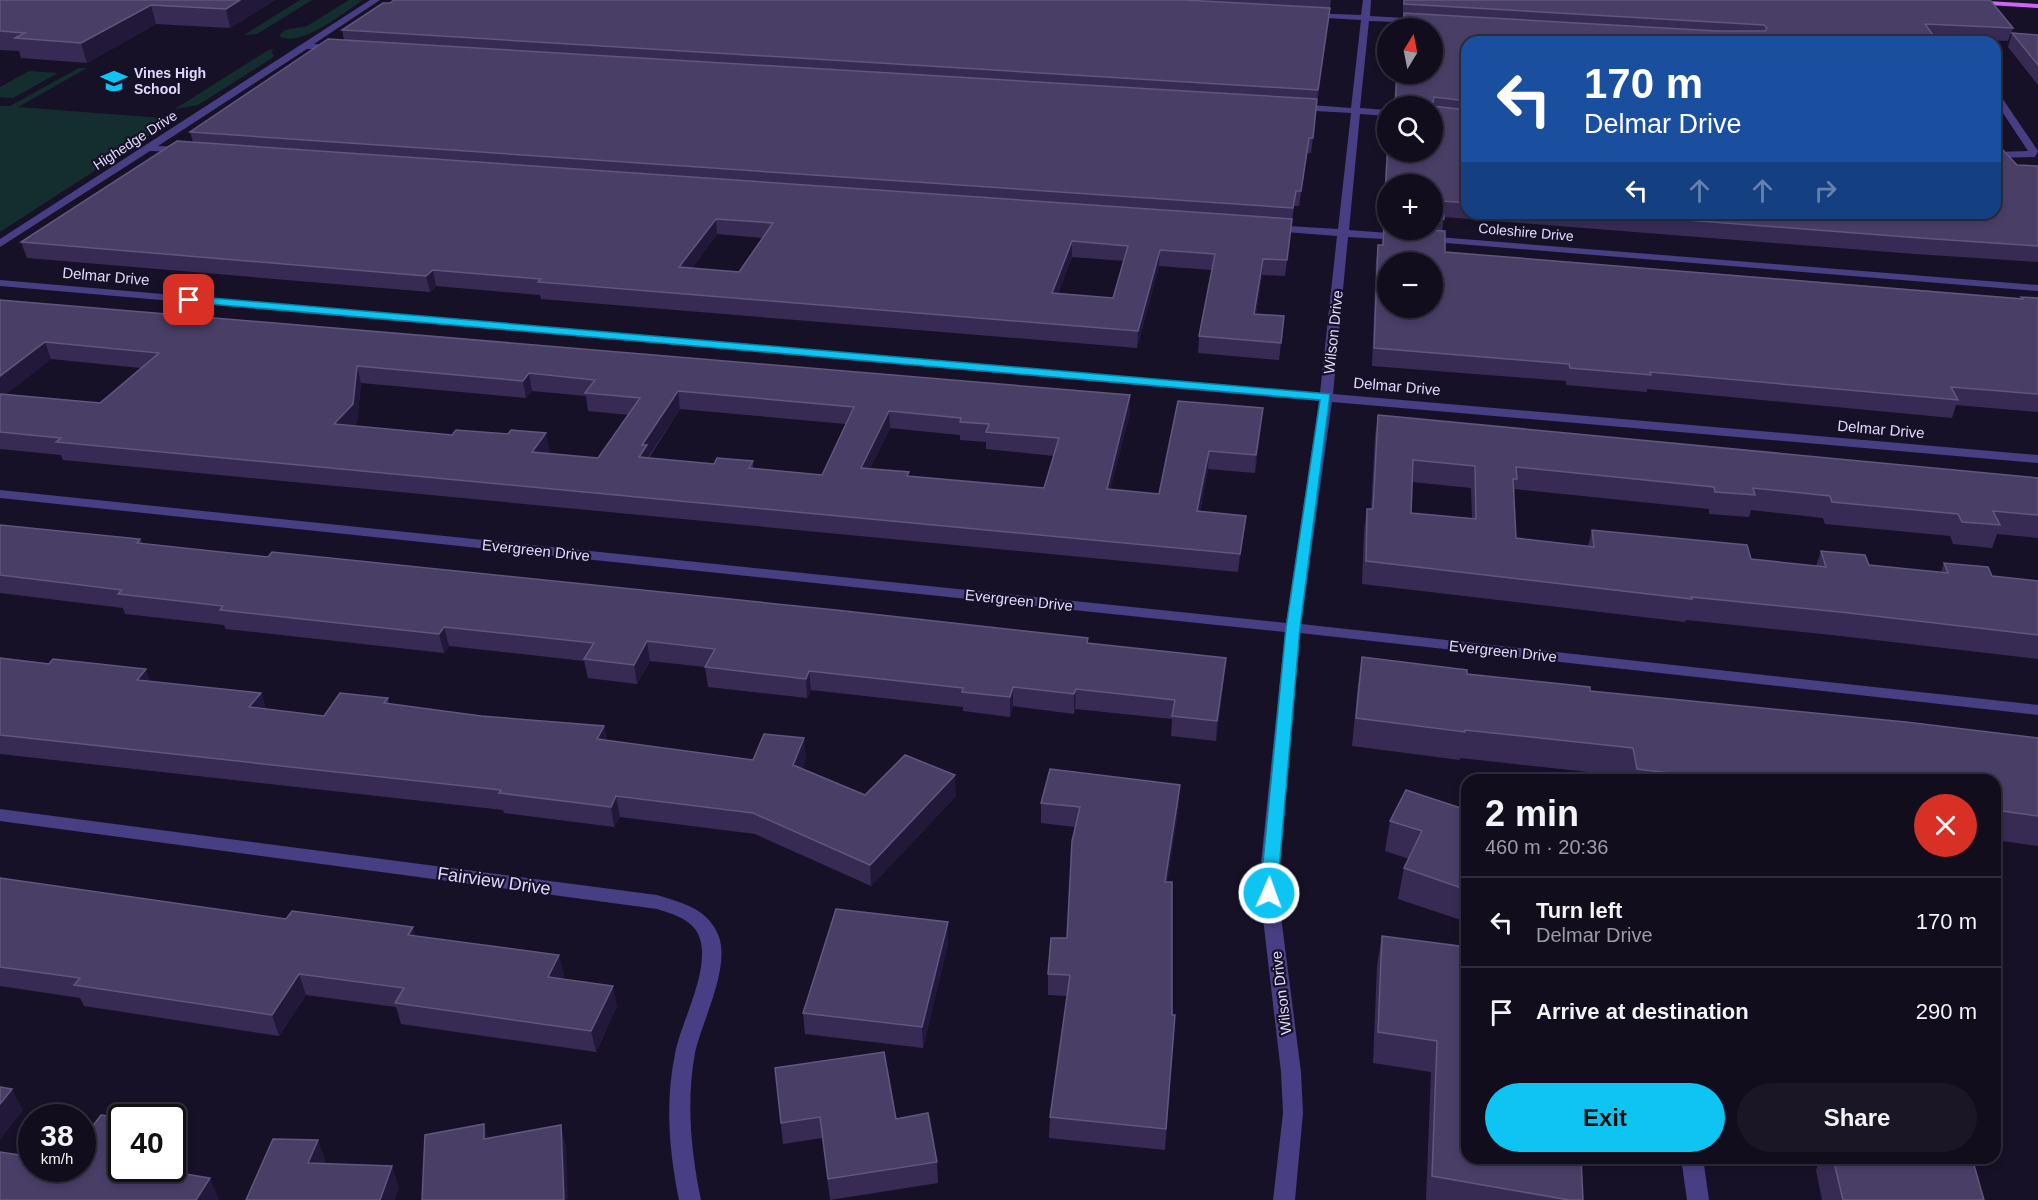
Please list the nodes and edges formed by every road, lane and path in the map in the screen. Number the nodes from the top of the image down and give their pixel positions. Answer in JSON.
{"nodes":[{"id":1,"x":376,"y":0,"type":"edge"},
{"id":2,"x":1367,"y":0,"type":"edge"},
{"id":3,"x":1961,"y":2,"type":"edge"},
{"id":4,"x":2038,"y":6,"type":"edge"},
{"id":5,"x":1295,"y":14,"type":"edge"},
{"id":6,"x":1366,"y":18,"type":"junction"},
{"id":7,"x":1377,"y":19,"type":"edge"},
{"id":8,"x":305,"y":46,"type":"junction"},
{"id":9,"x":341,"y":48,"type":"edge"},
{"id":10,"x":2001,"y":103,"type":"edge"},
{"id":11,"x":1285,"y":106,"type":"edge"},
{"id":12,"x":1357,"y":111,"type":"junction"},
{"id":13,"x":1377,"y":112,"type":"edge"},
{"id":14,"x":149,"y":148,"type":"junction"},
{"id":15,"x":196,"y":151,"type":"edge"},
{"id":16,"x":2001,"y":155,"type":"edge"},
{"id":17,"x":1260,"y":227,"type":"edge"},
{"id":18,"x":1344,"y":233,"type":"junction"},
{"id":19,"x":0,"y":244,"type":"edge"},
{"id":20,"x":0,"y":284,"type":"edge"},
{"id":21,"x":2038,"y":288,"type":"edge"},
{"id":22,"x":1326,"y":397,"type":"junction"},
{"id":23,"x":2038,"y":459,"type":"edge"},
{"id":24,"x":0,"y":494,"type":"edge"},
{"id":25,"x":1293,"y":628,"type":"junction"},
{"id":26,"x":2038,"y":710,"type":"edge"},
{"id":27,"x":0,"y":815,"type":"edge"},
{"id":28,"x":1693,"y":1164,"type":"edge"},
{"id":29,"x":690,"y":1200,"type":"edge"},
{"id":30,"x":1284,"y":1200,"type":"edge"},
{"id":31,"x":1698,"y":1200,"type":"edge"}],
"edges":[{"from":1,"to":8,"type":"street","name":"Highedge Drive"},
{"from":2,"to":6,"type":"street","name":"Wilson Drive"},
{"from":3,"to":4,"type":"main road"},
{"from":5,"to":6,"type":"street"},
{"from":6,"to":7,"type":"street"},
{"from":6,"to":12,"type":"street","name":"Wilson Drive"},
{"from":8,"to":9,"type":"street"},
{"from":8,"to":14,"type":"street","name":"Highedge Drive"},
{"from":10,"to":16,"type":"street"},
{"from":11,"to":12,"type":"street"},
{"from":12,"to":13,"type":"street"},
{"from":12,"to":18,"type":"street","name":"Wilson Drive"},
{"from":14,"to":15,"type":"street"},
{"from":14,"to":19,"type":"street","name":"Highedge Drive"},
{"from":17,"to":18,"type":"street","name":"Coleshire Drive"},
{"from":18,"to":21,"type":"street","name":"Coleshire Drive"},
{"from":18,"to":22,"type":"street","name":"Wilson Drive"},
{"from":20,"to":22,"type":"street","name":"Delmar Drive"},
{"from":22,"to":23,"type":"street","name":"Delmar Drive"},
{"from":22,"to":25,"type":"street","name":"Wilson Drive"},
{"from":24,"to":25,"type":"street","name":"Evergreen Drive"},
{"from":25,"to":26,"type":"street","name":"Evergreen Drive"},
{"from":25,"to":30,"type":"street","name":"Wilson Drive"},
{"from":27,"to":29,"type":"street","name":"Fairview Drive"},
{"from":28,"to":31,"type":"street"}]}
